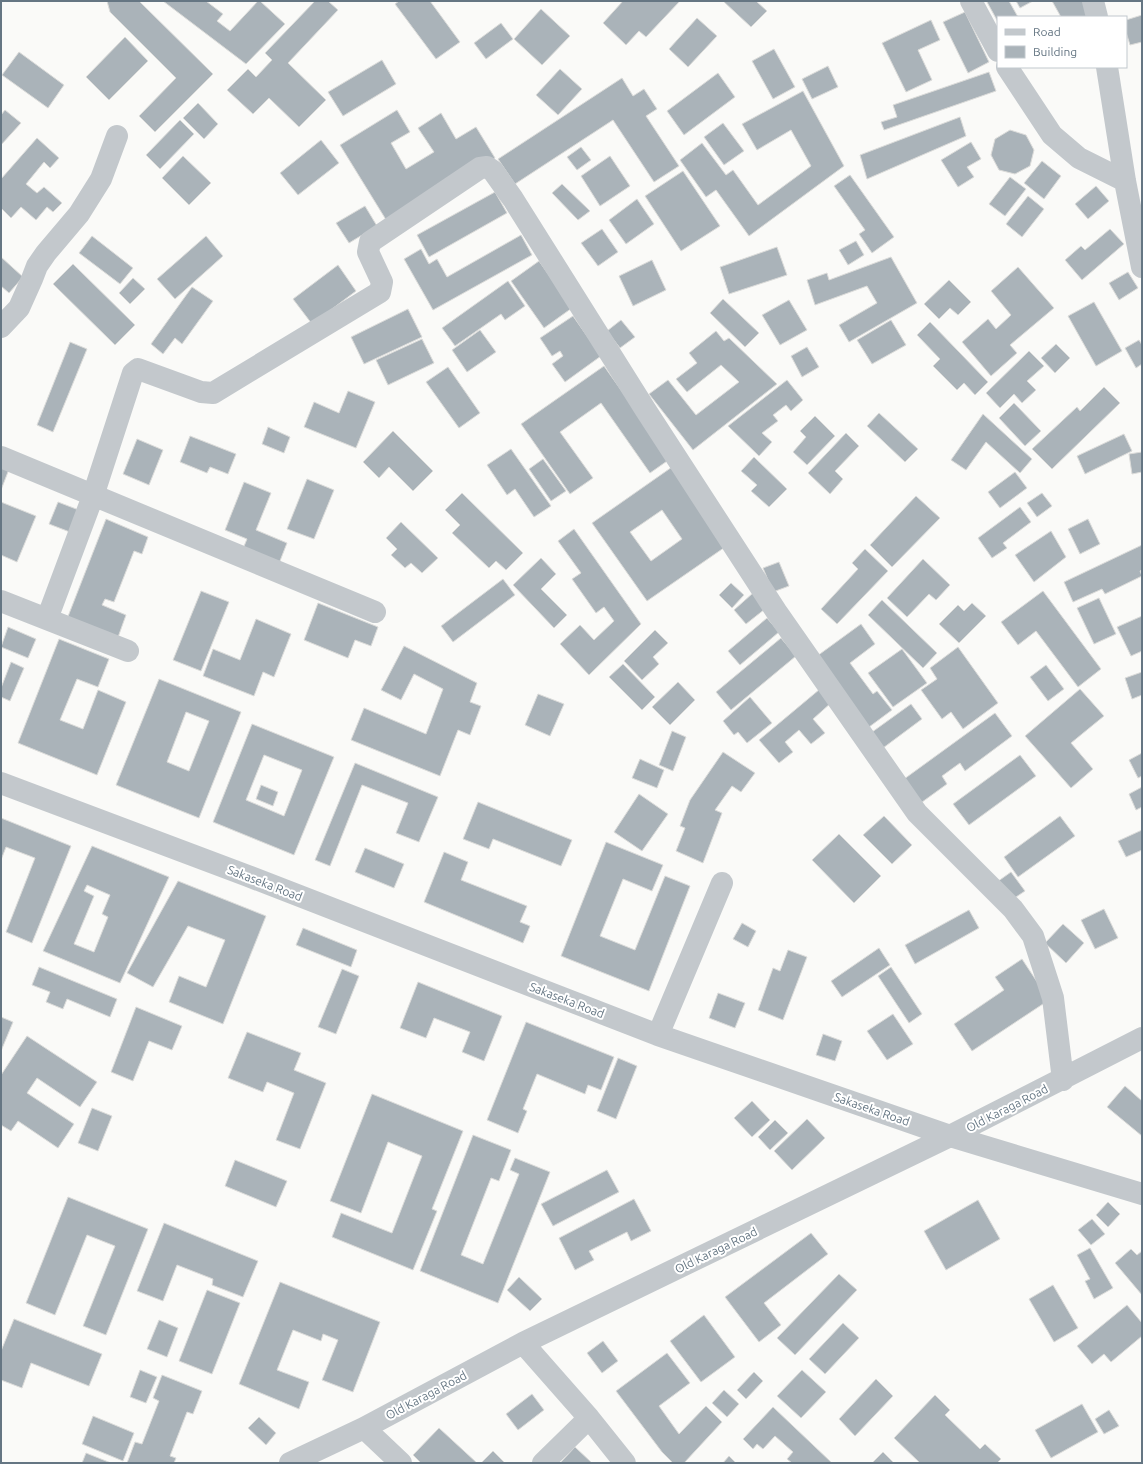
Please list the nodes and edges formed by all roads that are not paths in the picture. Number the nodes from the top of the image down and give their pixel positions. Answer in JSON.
{"nodes":[{"id":1,"x":971,"y":1,"type":"edge"},
{"id":2,"x":1093,"y":1,"type":"edge"},
{"id":3,"x":1097,"y":16,"type":"edge"},
{"id":4,"x":997,"y":49,"type":"edge"},
{"id":5,"x":1008,"y":68,"type":"edge"},
{"id":6,"x":1107,"y":68,"type":"edge"},
{"id":7,"x":117,"y":136,"type":"dead end"},
{"id":8,"x":1125,"y":181,"type":"junction"},
{"id":9,"x":1142,"y":267,"type":"edge"},
{"id":10,"x":1,"y":327,"type":"edge"},
{"id":11,"x":1,"y":457,"type":"edge"},
{"id":12,"x":93,"y":496,"type":"junction"},
{"id":13,"x":1,"y":601,"type":"edge"},
{"id":14,"x":375,"y":612,"type":"dead end"},
{"id":15,"x":47,"y":619,"type":"junction"},
{"id":16,"x":128,"y":651,"type":"dead end"},
{"id":17,"x":1,"y":783,"type":"edge"},
{"id":18,"x":722,"y":883,"type":"dead end"},
{"id":19,"x":658,"y":1035,"type":"junction"},
{"id":20,"x":1142,"y":1038,"type":"edge"},
{"id":21,"x":1063,"y":1080,"type":"junction"},
{"id":22,"x":950,"y":1136,"type":"junction"},
{"id":23,"x":1142,"y":1194,"type":"edge"},
{"id":24,"x":523,"y":1343,"type":"junction"},
{"id":25,"x":589,"y":1418,"type":"junction"},
{"id":26,"x":364,"y":1428,"type":"junction"},
{"id":27,"x":388,"y":1459,"type":"edge"},
{"id":28,"x":290,"y":1463,"type":"edge"},
{"id":29,"x":543,"y":1463,"type":"edge"},
{"id":30,"x":625,"y":1463,"type":"edge"}],
"edges":[{"from":1,"to":4,"type":"street"},
{"from":2,"to":3,"type":"street"},
{"from":5,"to":8,"type":"street"},
{"from":6,"to":8,"type":"street"},
{"from":7,"to":10,"type":"street"},
{"from":8,"to":9,"type":"street"},
{"from":11,"to":12,"type":"street"},
{"from":12,"to":14,"type":"street"},
{"from":12,"to":15,"type":"street"},
{"from":12,"to":21,"type":"street"},
{"from":13,"to":15,"type":"street"},
{"from":15,"to":16,"type":"street"},
{"from":17,"to":19,"type":"street","name":"Sakaseka Road"},
{"from":18,"to":19,"type":"street"},
{"from":19,"to":22,"type":"street","name":"Sakaseka Road"},
{"from":20,"to":21,"type":"street","name":"Old Karaga Road"},
{"from":21,"to":22,"type":"street","name":"Old Karaga Road"},
{"from":22,"to":23,"type":"street","name":"Sakaseka Road"},
{"from":22,"to":24,"type":"street","name":"Old Karaga Road"},
{"from":24,"to":25,"type":"street"},
{"from":24,"to":26,"type":"street","name":"Old Karaga Road"},
{"from":25,"to":29,"type":"street"},
{"from":25,"to":30,"type":"street"},
{"from":26,"to":27,"type":"street"},
{"from":26,"to":28,"type":"street","name":"Old Karaga Road"}]}
